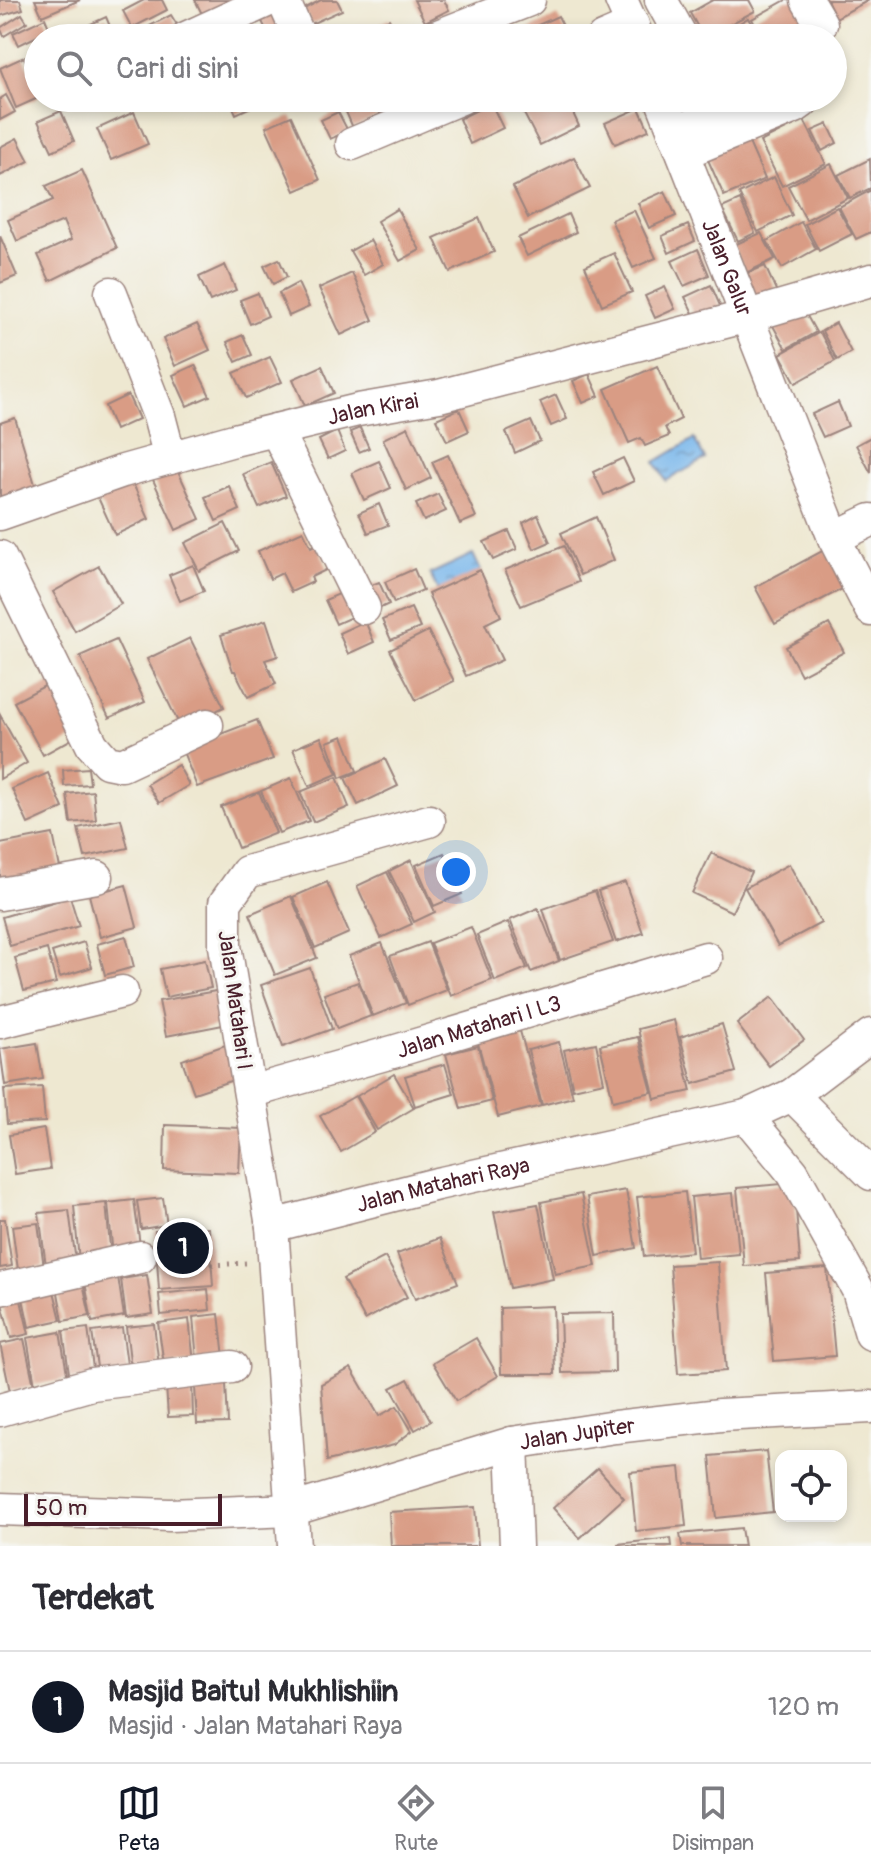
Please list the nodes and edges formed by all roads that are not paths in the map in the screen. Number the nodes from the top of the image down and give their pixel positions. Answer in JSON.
{"nodes":[{"id":1,"x":269,"y":0,"type":"edge"},
{"id":2,"x":283,"y":0,"type":"edge"},
{"id":3,"x":529,"y":0,"type":"edge"},
{"id":4,"x":661,"y":0,"type":"edge"},
{"id":5,"x":217,"y":24,"type":"edge"},
{"id":6,"x":294,"y":24,"type":"edge"},
{"id":7,"x":468,"y":24,"type":"edge"},
{"id":8,"x":674,"y":24,"type":"edge"},
{"id":9,"x":428,"y":112,"type":"edge"},
{"id":10,"x":667,"y":112,"type":"edge"},
{"id":11,"x":734,"y":112,"type":"edge"},
{"id":12,"x":778,"y":112,"type":"edge"},
{"id":13,"x":679,"y":142,"type":"junction"},
{"id":14,"x":352,"y":144,"type":"dead end"},
{"id":15,"x":871,"y":280,"type":"edge"},
{"id":16,"x":111,"y":293,"type":"dead end"},
{"id":17,"x":748,"y":316,"type":"junction"},
{"id":18,"x":276,"y":430,"type":"junction"},
{"id":19,"x":170,"y":458,"type":"junction"},
{"id":20,"x":0,"y":514,"type":"edge"},
{"id":21,"x":871,"y":520,"type":"edge"},
{"id":22,"x":834,"y":538,"type":"junction"},
{"id":23,"x":0,"y":557,"type":"edge"},
{"id":24,"x":364,"y":608,"type":"dead end"},
{"id":25,"x":871,"y":610,"type":"edge"},
{"id":26,"x":207,"y":725,"type":"dead end"},
{"id":27,"x":429,"y":821,"type":"dead end"},
{"id":28,"x":97,"y":877,"type":"dead end"},
{"id":29,"x":0,"y":894,"type":"edge"},
{"id":30,"x":706,"y":958,"type":"dead end"},
{"id":31,"x":122,"y":992,"type":"dead end"},
{"id":32,"x":0,"y":1022,"type":"edge"},
{"id":33,"x":871,"y":1035,"type":"edge"},
{"id":34,"x":250,"y":1092,"type":"junction"},
{"id":35,"x":792,"y":1095,"type":"junction"},
{"id":36,"x":746,"y":1116,"type":"junction"},
{"id":37,"x":871,"y":1174,"type":"edge"},
{"id":38,"x":272,"y":1226,"type":"junction"},
{"id":39,"x":140,"y":1257,"type":"dead end"},
{"id":40,"x":0,"y":1289,"type":"edge"},
{"id":41,"x":871,"y":1334,"type":"edge"},
{"id":42,"x":232,"y":1367,"type":"dead end"},
{"id":43,"x":871,"y":1407,"type":"edge"},
{"id":44,"x":0,"y":1410,"type":"edge"},
{"id":45,"x":512,"y":1443,"type":"junction"},
{"id":46,"x":0,"y":1509,"type":"edge"},
{"id":47,"x":291,"y":1510,"type":"junction"},
{"id":48,"x":294,"y":1546,"type":"edge"},
{"id":49,"x":516,"y":1546,"type":"edge"}],
"edges":[{"from":1,"to":5,"type":"street"},
{"from":2,"to":6,"type":"street"},
{"from":3,"to":7,"type":"street"},
{"from":4,"to":8,"type":"street"},
{"from":9,"to":14,"type":"street"},
{"from":10,"to":13,"type":"street","name":"Jalan Galur"},
{"from":11,"to":13,"type":"street"},
{"from":12,"to":13,"type":"street"},
{"from":13,"to":17,"type":"street","name":"Jalan Galur"},
{"from":15,"to":17,"type":"street","name":"Jalan Galur"},
{"from":16,"to":19,"type":"street"},
{"from":17,"to":18,"type":"street","name":"Jalan Kirai"},
{"from":17,"to":22,"type":"street"},
{"from":18,"to":19,"type":"street","name":"Jalan Kirai"},
{"from":18,"to":24,"type":"street"},
{"from":19,"to":20,"type":"street","name":"Jalan Kirai"},
{"from":21,"to":22,"type":"street"},
{"from":22,"to":25,"type":"street"},
{"from":23,"to":26,"type":"street"},
{"from":27,"to":34,"type":"street","name":"Jalan Matahari I"},
{"from":28,"to":29,"type":"street"},
{"from":30,"to":34,"type":"street","name":"Jalan Matahari I L3"},
{"from":31,"to":32,"type":"street"},
{"from":33,"to":35,"type":"street","name":"Jalan Matahari Raya"},
{"from":34,"to":38,"type":"street","name":"Jalan Matahari I"},
{"from":35,"to":36,"type":"street","name":"Jalan Matahari Raya"},
{"from":35,"to":37,"type":"street"},
{"from":36,"to":38,"type":"street","name":"Jalan Matahari Raya"},
{"from":36,"to":41,"type":"street"},
{"from":38,"to":47,"type":"street"},
{"from":39,"to":40,"type":"street"},
{"from":42,"to":44,"type":"street"},
{"from":43,"to":45,"type":"street","name":"Jalan Jupiter"},
{"from":45,"to":47,"type":"street","name":"Jalan Jupiter"},
{"from":45,"to":49,"type":"street"},
{"from":46,"to":47,"type":"street","name":"Jalan Jupiter"},
{"from":47,"to":48,"type":"street"}]}
